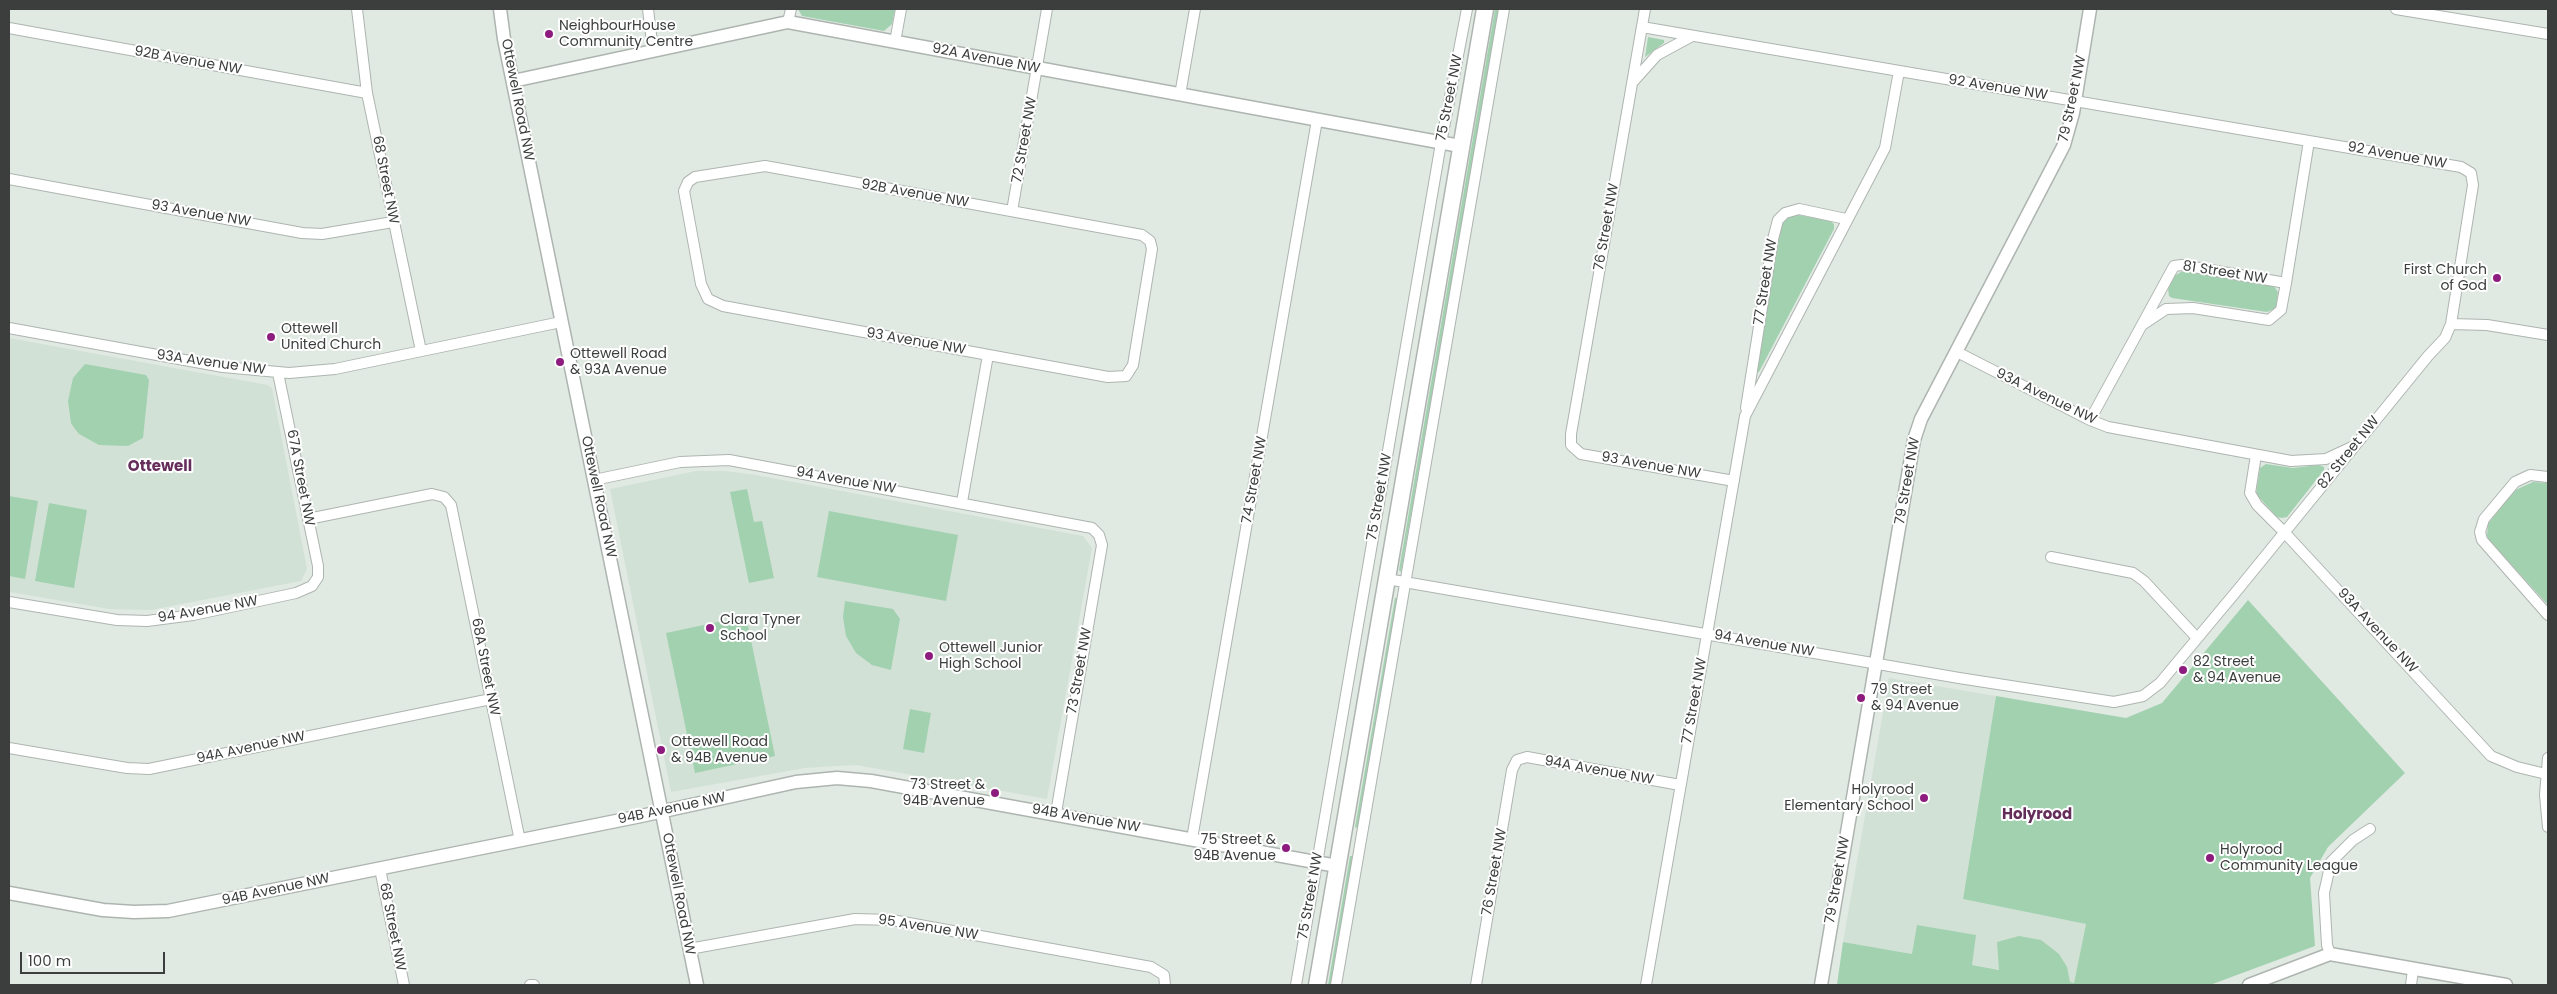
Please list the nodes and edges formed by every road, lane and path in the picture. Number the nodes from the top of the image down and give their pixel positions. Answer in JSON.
{"nodes":[{"id":1,"x":357,"y":9,"type":"edge"},
{"id":2,"x":500,"y":9,"type":"edge"},
{"id":3,"x":648,"y":9,"type":"edge"},
{"id":4,"x":791,"y":9,"type":"edge"},
{"id":5,"x":900,"y":9,"type":"edge"},
{"id":6,"x":1047,"y":9,"type":"edge"},
{"id":7,"x":1195,"y":9,"type":"edge"},
{"id":8,"x":1467,"y":9,"type":"edge"},
{"id":9,"x":1485,"y":9,"type":"edge"},
{"id":10,"x":1504,"y":9,"type":"edge"},
{"id":11,"x":1645,"y":9,"type":"edge"},
{"id":12,"x":2090,"y":9,"type":"edge"},
{"id":13,"x":2396,"y":9,"type":"edge"},
{"id":14,"x":788,"y":22,"type":"junction"},
{"id":15,"x":1642,"y":27,"type":"junction"},
{"id":16,"x":9,"y":28,"type":"edge"},
{"id":17,"x":2548,"y":34,"type":"edge"},
{"id":18,"x":1692,"y":36,"type":"junction"},
{"id":19,"x":895,"y":42,"type":"junction"},
{"id":20,"x":653,"y":51,"type":"junction"},
{"id":21,"x":1037,"y":68,"type":"junction"},
{"id":22,"x":1899,"y":71,"type":"junction"},
{"id":23,"x":513,"y":81,"type":"junction"},
{"id":24,"x":1632,"y":84,"type":"junction"},
{"id":25,"x":367,"y":93,"type":"junction"},
{"id":26,"x":1180,"y":95,"type":"junction"},
{"id":27,"x":2075,"y":100,"type":"junction"},
{"id":28,"x":1317,"y":120,"type":"junction"},
{"id":29,"x":2309,"y":141,"type":"junction"},
{"id":30,"x":1441,"y":143,"type":"junction"},
{"id":31,"x":1460,"y":146,"type":"junction"},
{"id":32,"x":2471,"y":173,"type":"joint"},
{"id":33,"x":9,"y":179,"type":"edge"},
{"id":34,"x":1012,"y":212,"type":"junction"},
{"id":35,"x":1846,"y":220,"type":"junction"},
{"id":36,"x":393,"y":222,"type":"junction"},
{"id":37,"x":2286,"y":283,"type":"junction"},
{"id":38,"x":708,"y":299,"type":"joint"},
{"id":39,"x":561,"y":322,"type":"junction"},
{"id":40,"x":2451,"y":324,"type":"junction"},
{"id":41,"x":2140,"y":327,"type":"junction"},
{"id":42,"x":9,"y":328,"type":"edge"},
{"id":43,"x":2548,"y":335,"type":"edge"},
{"id":44,"x":420,"y":351,"type":"junction"},
{"id":45,"x":1957,"y":352,"type":"junction"},
{"id":46,"x":988,"y":355,"type":"junction"},
{"id":47,"x":278,"y":373,"type":"junction"},
{"id":48,"x":1126,"y":376,"type":"joint"},
{"id":49,"x":1745,"y":416,"type":"junction"},
{"id":50,"x":2090,"y":420,"type":"junction"},
{"id":51,"x":1571,"y":445,"type":"joint"},
{"id":52,"x":2355,"y":445,"type":"junction"},
{"id":53,"x":2256,"y":455,"type":"junction"},
{"id":54,"x":2548,"y":478,"type":"edge"},
{"id":55,"x":594,"y":480,"type":"junction"},
{"id":56,"x":1734,"y":480,"type":"junction"},
{"id":57,"x":962,"y":502,"type":"junction"},
{"id":58,"x":308,"y":519,"type":"junction"},
{"id":59,"x":1096,"y":531,"type":"joint"},
{"id":60,"x":2285,"y":532,"type":"junction"},
{"id":61,"x":2051,"y":557,"type":"dead end"},
{"id":62,"x":1386,"y":579,"type":"junction"},
{"id":63,"x":315,"y":582,"type":"joint"},
{"id":64,"x":1405,"y":583,"type":"junction"},
{"id":65,"x":9,"y":602,"type":"edge"},
{"id":66,"x":2548,"y":614,"type":"edge"},
{"id":67,"x":1707,"y":635,"type":"junction"},
{"id":68,"x":2197,"y":638,"type":"junction"},
{"id":69,"x":1875,"y":663,"type":"junction"},
{"id":70,"x":2142,"y":696,"type":"joint"},
{"id":71,"x":491,"y":699,"type":"junction"},
{"id":72,"x":9,"y":748,"type":"edge"},
{"id":73,"x":2548,"y":758,"type":"edge"},
{"id":74,"x":1518,"y":760,"type":"joint"},
{"id":75,"x":2546,"y":774,"type":"junction"},
{"id":76,"x":1680,"y":785,"type":"junction"},
{"id":77,"x":662,"y":812,"type":"junction"},
{"id":78,"x":1056,"y":813,"type":"junction"},
{"id":79,"x":2548,"y":827,"type":"edge"},
{"id":80,"x":2370,"y":829,"type":"dead end"},
{"id":81,"x":1192,"y":839,"type":"junction"},
{"id":82,"x":520,"y":841,"type":"junction"},
{"id":83,"x":1317,"y":863,"type":"junction"},
{"id":84,"x":1337,"y":866,"type":"junction"},
{"id":85,"x":380,"y":869,"type":"junction"},
{"id":86,"x":9,"y":893,"type":"edge"},
{"id":87,"x":689,"y":949,"type":"junction"},
{"id":88,"x":2330,"y":954,"type":"junction"},
{"id":89,"x":2413,"y":970,"type":"junction"},
{"id":90,"x":1165,"y":980,"type":"edge"},
{"id":91,"x":404,"y":985,"type":"edge"},
{"id":92,"x":530,"y":985,"type":"edge"},
{"id":93,"x":534,"y":985,"type":"edge"},
{"id":94,"x":697,"y":985,"type":"edge"},
{"id":95,"x":1296,"y":985,"type":"edge"},
{"id":96,"x":1317,"y":985,"type":"edge"},
{"id":97,"x":1336,"y":985,"type":"edge"},
{"id":98,"x":1476,"y":985,"type":"edge"},
{"id":99,"x":1646,"y":985,"type":"edge"},
{"id":100,"x":1822,"y":985,"type":"edge"},
{"id":101,"x":2249,"y":985,"type":"edge"},
{"id":102,"x":2411,"y":985,"type":"edge"},
{"id":103,"x":2506,"y":985,"type":"edge"}],
"edges":[{"from":1,"to":25,"type":"street","name":"68 Street NW"},
{"from":2,"to":23,"type":"street","name":"Ottewell Road NW"},
{"from":3,"to":20,"type":"street"},
{"from":4,"to":14,"type":"street"},
{"from":5,"to":19,"type":"street"},
{"from":6,"to":21,"type":"street","name":"72 Street NW"},
{"from":7,"to":26,"type":"street"},
{"from":8,"to":30,"type":"street","name":"75 Street NW"},
{"from":9,"to":31,"type":"main road","name":"75 Street NW"},
{"from":10,"to":64,"type":"street"},
{"from":11,"to":15,"type":"street","name":"76 Street NW"},
{"from":12,"to":27,"type":"street","name":"79 Street NW"},
{"from":13,"to":17,"type":"street"},
{"from":14,"to":19,"type":"street","name":"92A Avenue NW"},
{"from":14,"to":20,"type":"street","name":"92A Avenue NW"},
{"from":15,"to":18,"type":"street","name":"92 Avenue NW"},
{"from":15,"to":24,"type":"street","name":"76 Street NW"},
{"from":16,"to":25,"type":"street","name":"92B Avenue NW"},
{"from":18,"to":22,"type":"street","name":"92 Avenue NW"},
{"from":18,"to":24,"type":"street"},
{"from":19,"to":21,"type":"street","name":"92A Avenue NW"},
{"from":20,"to":23,"type":"street","name":"92A Avenue NW"},
{"from":21,"to":26,"type":"street","name":"92A Avenue NW"},
{"from":21,"to":34,"type":"street","name":"72 Street NW"},
{"from":22,"to":27,"type":"street","name":"92 Avenue NW"},
{"from":22,"to":35,"type":"street","name":"77 Street NW"},
{"from":23,"to":39,"type":"street","name":"Ottewell Road NW"},
{"from":24,"to":51,"type":"street","name":"76 Street NW"},
{"from":25,"to":36,"type":"street","name":"68 Street NW"},
{"from":26,"to":28,"type":"street","name":"92A Avenue NW"},
{"from":27,"to":29,"type":"street","name":"92 Avenue NW"},
{"from":27,"to":45,"type":"street","name":"79 Street NW"},
{"from":28,"to":30,"type":"street","name":"92A Avenue NW"},
{"from":28,"to":81,"type":"street","name":"74 Street NW"},
{"from":29,"to":32,"type":"street","name":"92 Avenue NW"},
{"from":29,"to":37,"type":"street","name":"81 Street NW"},
{"from":30,"to":31,"type":"street","name":"92A Avenue NW"},
{"from":30,"to":83,"type":"street","name":"75 Street NW"},
{"from":31,"to":62,"type":"main road","name":"75 Street NW"},
{"from":32,"to":40,"type":"street","name":"82 Street NW"},
{"from":33,"to":36,"type":"street","name":"93 Avenue NW"},
{"from":34,"to":38,"type":"street","name":"92B Avenue NW"},
{"from":34,"to":48,"type":"street","name":"92B Avenue NW"},
{"from":35,"to":49,"type":"street","name":"77 Street NW"},
{"from":35,"to":49,"type":"street","name":"77 Street NW"},
{"from":36,"to":44,"type":"street","name":"68 Street NW"},
{"from":37,"to":41,"type":"street","name":"81 Street NW"},
{"from":37,"to":41,"type":"street","name":"81 Street NW"},
{"from":38,"to":46,"type":"street","name":"93 Avenue NW"},
{"from":39,"to":44,"type":"street","name":"93A Avenue NW"},
{"from":39,"to":55,"type":"street","name":"Ottewell Road NW"},
{"from":40,"to":43,"type":"street"},
{"from":40,"to":52,"type":"street","name":"82 Street NW"},
{"from":41,"to":50,"type":"street","name":"81 Street NW"},
{"from":42,"to":47,"type":"street","name":"93A Avenue NW"},
{"from":44,"to":47,"type":"street","name":"93A Avenue NW"},
{"from":45,"to":50,"type":"street","name":"93A Avenue NW"},
{"from":45,"to":69,"type":"street","name":"79 Street NW"},
{"from":46,"to":48,"type":"street","name":"93 Avenue NW"},
{"from":46,"to":57,"type":"street"},
{"from":47,"to":58,"type":"street","name":"67A Street NW"},
{"from":49,"to":56,"type":"street","name":"77 Street NW"},
{"from":50,"to":53,"type":"street","name":"93A Avenue NW"},
{"from":51,"to":56,"type":"street","name":"93 Avenue NW"},
{"from":52,"to":53,"type":"street","name":"93A Avenue NW"},
{"from":52,"to":60,"type":"street","name":"82 Street NW"},
{"from":53,"to":60,"type":"street","name":"93A Avenue NW"},
{"from":54,"to":66,"type":"street"},
{"from":55,"to":57,"type":"street","name":"94 Avenue NW"},
{"from":55,"to":77,"type":"street","name":"Ottewell Road NW"},
{"from":56,"to":67,"type":"street","name":"77 Street NW"},
{"from":57,"to":59,"type":"street","name":"94 Avenue NW"},
{"from":58,"to":63,"type":"street","name":"67A Street NW"},
{"from":58,"to":71,"type":"street","name":"68A Street NW"},
{"from":59,"to":78,"type":"street","name":"73 Street NW"},
{"from":60,"to":68,"type":"street","name":"82 Street NW"},
{"from":60,"to":75,"type":"street","name":"93A Avenue NW"},
{"from":61,"to":68,"type":"street"},
{"from":62,"to":64,"type":"street","name":"94 Avenue NW"},
{"from":62,"to":84,"type":"main road","name":"75 Street NW"},
{"from":63,"to":65,"type":"street","name":"94 Avenue NW"},
{"from":64,"to":67,"type":"street","name":"94 Avenue NW"},
{"from":64,"to":97,"type":"street"},
{"from":67,"to":69,"type":"street","name":"94 Avenue NW"},
{"from":67,"to":76,"type":"street","name":"77 Street NW"},
{"from":68,"to":70,"type":"street","name":"82 Street NW"},
{"from":69,"to":70,"type":"street","name":"94 Avenue NW"},
{"from":69,"to":100,"type":"street","name":"79 Street NW"},
{"from":71,"to":72,"type":"street","name":"94A Avenue NW"},
{"from":71,"to":82,"type":"street","name":"68A Street NW"},
{"from":73,"to":75,"type":"street"},
{"from":74,"to":76,"type":"street","name":"94A Avenue NW"},
{"from":74,"to":98,"type":"street","name":"76 Street NW"},
{"from":75,"to":79,"type":"street"},
{"from":76,"to":99,"type":"street","name":"77 Street NW"},
{"from":77,"to":78,"type":"street","name":"94B Avenue NW"},
{"from":77,"to":82,"type":"street","name":"94B Avenue NW"},
{"from":77,"to":87,"type":"street","name":"Ottewell Road NW"},
{"from":78,"to":81,"type":"street","name":"94B Avenue NW"},
{"from":80,"to":88,"type":"street"},
{"from":81,"to":83,"type":"street","name":"94B Avenue NW"},
{"from":82,"to":85,"type":"street","name":"94B Avenue NW"},
{"from":83,"to":84,"type":"street","name":"94B Avenue NW"},
{"from":83,"to":95,"type":"street","name":"75 Street NW"},
{"from":84,"to":96,"type":"main road","name":"75 Street NW"},
{"from":85,"to":86,"type":"street","name":"94B Avenue NW"},
{"from":85,"to":91,"type":"street","name":"68 Street NW"},
{"from":87,"to":90,"type":"street","name":"95 Avenue NW"},
{"from":87,"to":94,"type":"street","name":"Ottewell Road NW"},
{"from":88,"to":89,"type":"street"},
{"from":88,"to":101,"type":"street"},
{"from":89,"to":102,"type":"street"},
{"from":89,"to":103,"type":"street"},
{"from":92,"to":93,"type":"street"}]}
